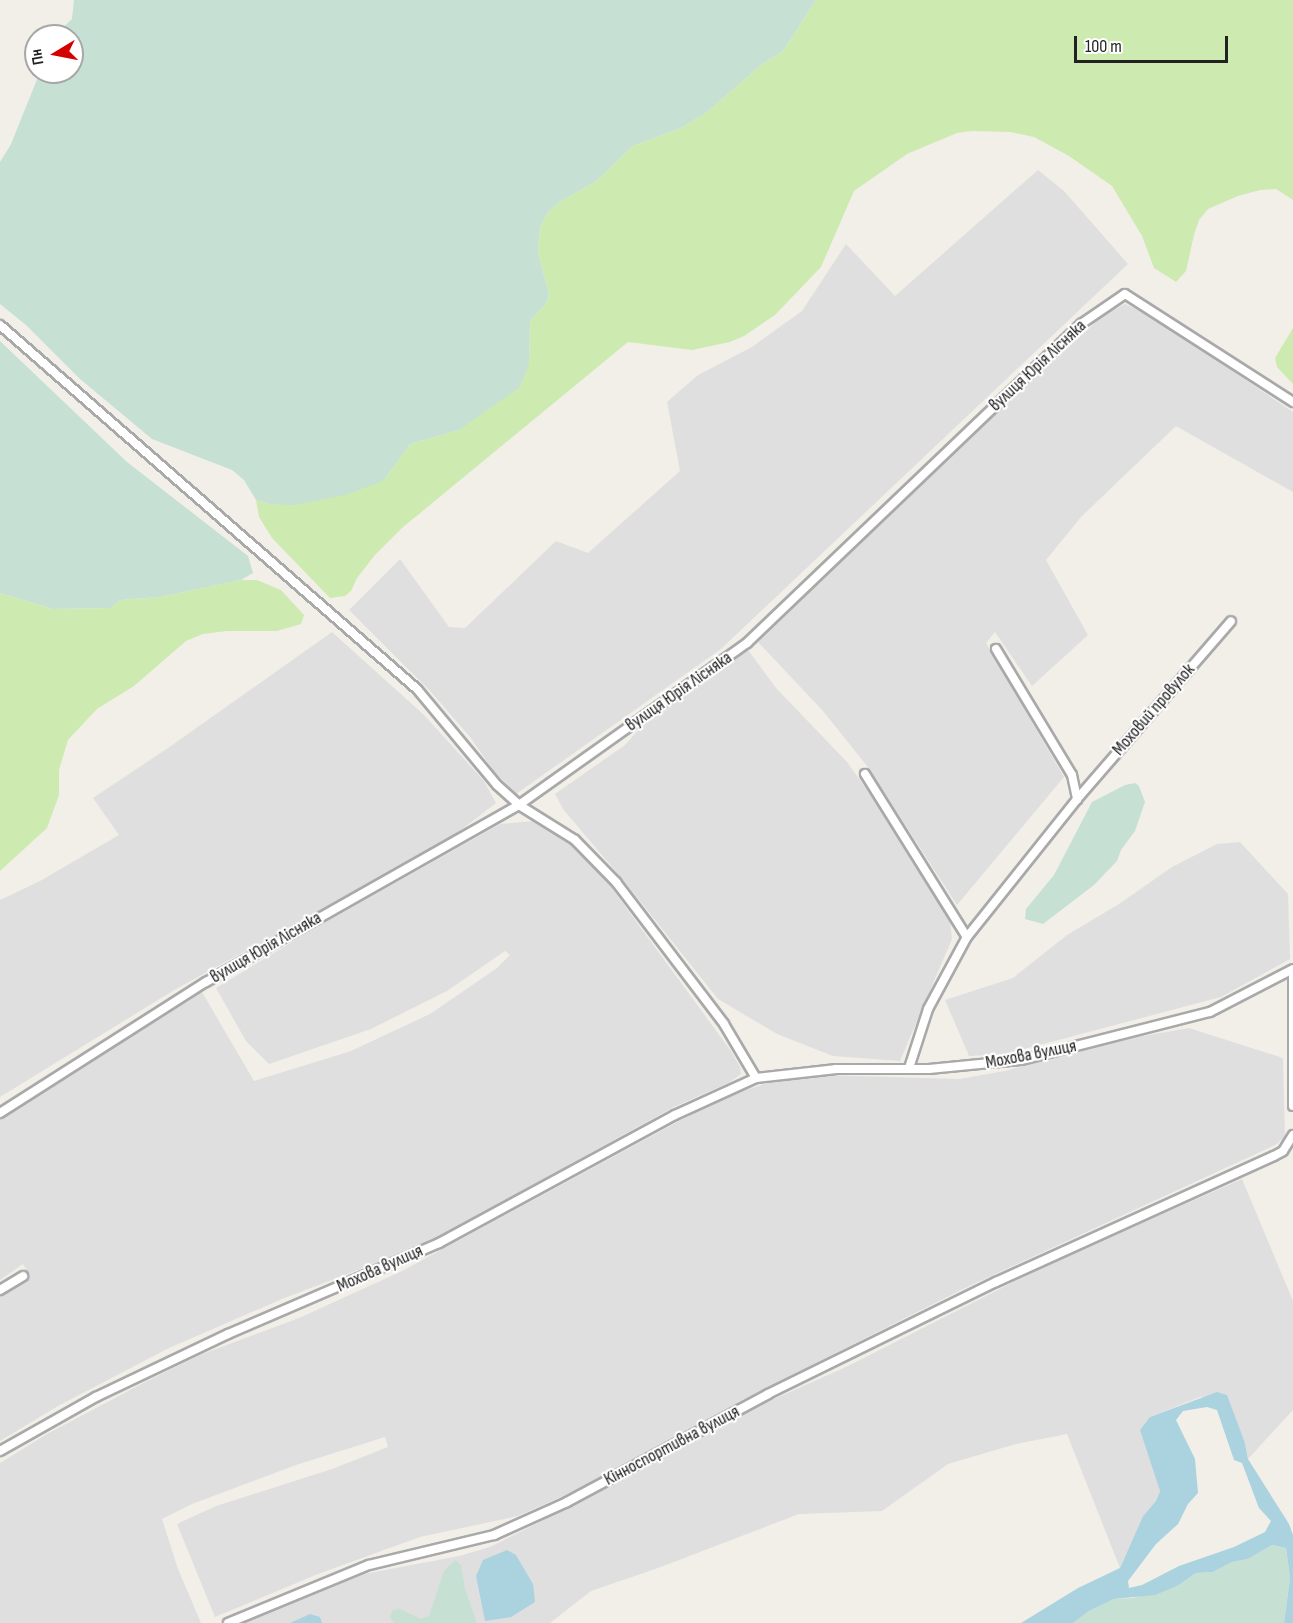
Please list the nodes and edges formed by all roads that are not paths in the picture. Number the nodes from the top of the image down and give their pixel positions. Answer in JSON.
{"nodes":[{"id":1,"x":0,"y":325,"type":"edge"},
{"id":2,"x":1293,"y":402,"type":"edge"},
{"id":3,"x":1231,"y":621,"type":"dead end"},
{"id":4,"x":996,"y":649,"type":"dead end"},
{"id":5,"x":865,"y":774,"type":"dead end"},
{"id":6,"x":1077,"y":799,"type":"junction"},
{"id":7,"x":519,"y":805,"type":"junction"},
{"id":8,"x":967,"y":938,"type":"junction"},
{"id":9,"x":1293,"y":969,"type":"edge"},
{"id":10,"x":1293,"y":976,"type":"edge"},
{"id":11,"x":909,"y":1068,"type":"junction"},
{"id":12,"x":756,"y":1078,"type":"junction"},
{"id":13,"x":1293,"y":1106,"type":"edge"},
{"id":14,"x":0,"y":1113,"type":"edge"},
{"id":15,"x":1293,"y":1135,"type":"edge"},
{"id":16,"x":23,"y":1276,"type":"dead end"},
{"id":17,"x":0,"y":1290,"type":"edge"},
{"id":18,"x":0,"y":1451,"type":"edge"},
{"id":19,"x":228,"y":1623,"type":"edge"}],
"edges":[{"from":1,"to":7,"type":"street"},
{"from":2,"to":7,"type":"street","name":"вулиця Юрія Лісняка"},
{"from":3,"to":6,"type":"street","name":"Моховий провулок"},
{"from":4,"to":6,"type":"street"},
{"from":5,"to":8,"type":"street"},
{"from":6,"to":8,"type":"street","name":"Моховий провулок"},
{"from":7,"to":12,"type":"street"},
{"from":7,"to":14,"type":"street","name":"вулиця Юрія Лісняка"},
{"from":8,"to":11,"type":"street","name":"Моховий провулок"},
{"from":9,"to":11,"type":"street","name":"Мохова вулиця"},
{"from":10,"to":13,"type":"street"},
{"from":11,"to":12,"type":"street","name":"Мохова вулиця"},
{"from":12,"to":18,"type":"street","name":"Мохова вулиця"},
{"from":15,"to":19,"type":"street","name":"Кінноспортивна вулиця"},
{"from":16,"to":17,"type":"street"}]}
